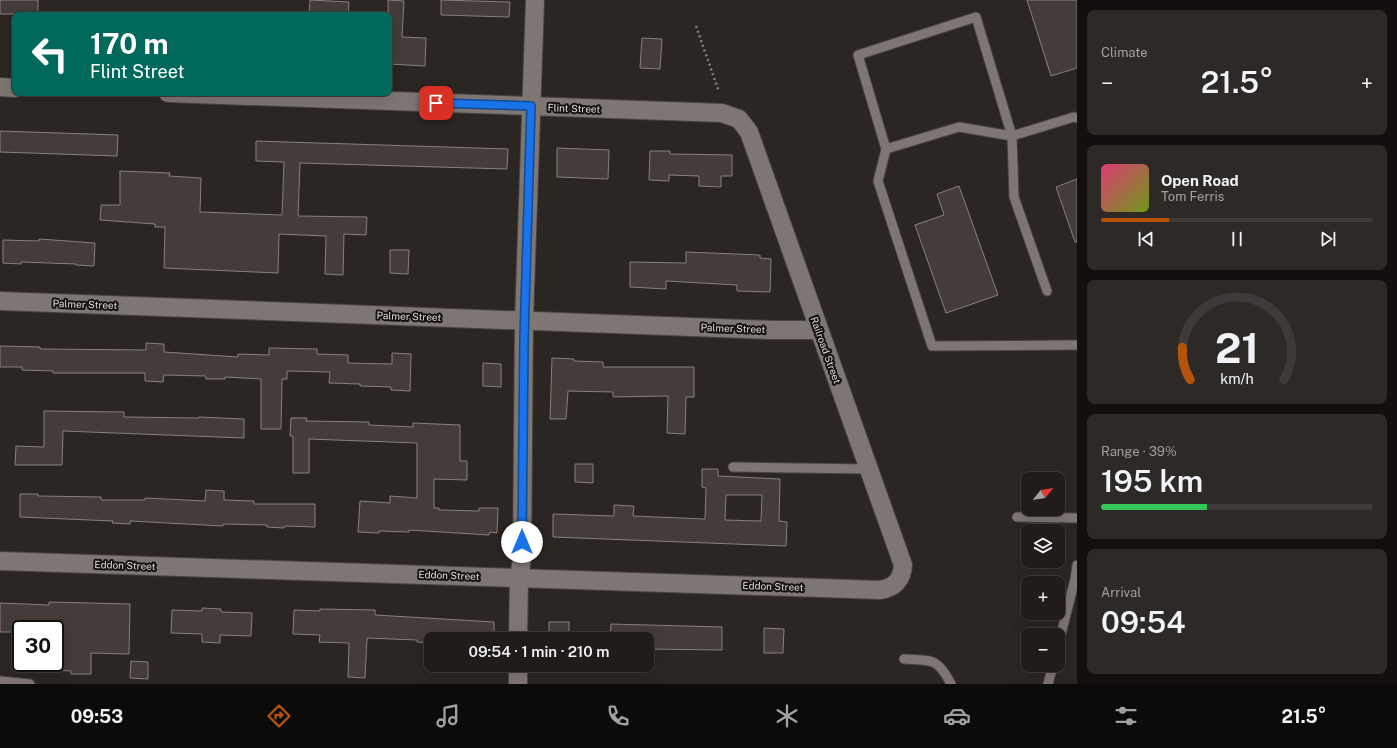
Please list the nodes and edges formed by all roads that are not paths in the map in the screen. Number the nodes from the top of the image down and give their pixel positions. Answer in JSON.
{"nodes":[{"id":1,"x":535,"y":0,"type":"edge"},
{"id":2,"x":0,"y":87,"type":"edge"},
{"id":3,"x":12,"y":88,"type":"edge"},
{"id":4,"x":252,"y":96,"type":"edge"},
{"id":5,"x":531,"y":106,"type":"junction"},
{"id":6,"x":739,"y":118,"type":"joint"},
{"id":7,"x":1077,"y":118,"type":"edge"},
{"id":8,"x":1012,"y":136,"type":"junction"},
{"id":9,"x":886,"y":149,"type":"junction"},
{"id":10,"x":1047,"y":291,"type":"dead end"},
{"id":11,"x":0,"y":301,"type":"edge"},
{"id":12,"x":524,"y":320,"type":"junction"},
{"id":13,"x":818,"y":330,"type":"junction"},
{"id":14,"x":1077,"y":345,"type":"edge"},
{"id":15,"x":733,"y":467,"type":"dead end"},
{"id":16,"x":869,"y":469,"type":"junction"},
{"id":17,"x":1017,"y":517,"type":"dead end"},
{"id":18,"x":1077,"y":518,"type":"edge"},
{"id":19,"x":0,"y":561,"type":"edge"},
{"id":20,"x":1077,"y":565,"type":"edge"},
{"id":21,"x":519,"y":578,"type":"junction"},
{"id":22,"x":896,"y":584,"type":"joint"},
{"id":23,"x":1063,"y":628,"type":"edge"},
{"id":24,"x":518,"y":632,"type":"edge"},
{"id":25,"x":904,"y":659,"type":"dead end"},
{"id":26,"x":518,"y":672,"type":"edge"},
{"id":27,"x":1051,"y":672,"type":"edge"},
{"id":28,"x":0,"y":681,"type":"edge"},
{"id":29,"x":30,"y":684,"type":"edge"},
{"id":30,"x":518,"y":684,"type":"edge"},
{"id":31,"x":951,"y":684,"type":"edge"},
{"id":32,"x":1048,"y":684,"type":"edge"}],
"edges":[{"from":1,"to":5,"type":"street"},
{"from":2,"to":3,"type":"street"},
{"from":4,"to":5,"type":"street","name":"Flint Street"},
{"from":5,"to":6,"type":"street","name":"Flint Street"},
{"from":5,"to":12,"type":"street"},
{"from":6,"to":13,"type":"street","name":"Railroad Street"},
{"from":7,"to":8,"type":"lane"},
{"from":8,"to":9,"type":"lane"},
{"from":8,"to":9,"type":"lane"},
{"from":8,"to":10,"type":"lane"},
{"from":9,"to":14,"type":"lane"},
{"from":11,"to":12,"type":"street","name":"Palmer Street"},
{"from":12,"to":13,"type":"street","name":"Palmer Street"},
{"from":12,"to":21,"type":"street"},
{"from":13,"to":16,"type":"street","name":"Railroad Street"},
{"from":15,"to":16,"type":"lane"},
{"from":16,"to":22,"type":"street","name":"Railroad Street"},
{"from":17,"to":18,"type":"lane"},
{"from":19,"to":21,"type":"street","name":"Eddon Street"},
{"from":20,"to":23,"type":"lane"},
{"from":21,"to":22,"type":"street","name":"Eddon Street"},
{"from":21,"to":24,"type":"street"},
{"from":25,"to":31,"type":"lane"},
{"from":26,"to":30,"type":"street"},
{"from":27,"to":32,"type":"lane"},
{"from":28,"to":29,"type":"lane"}]}
